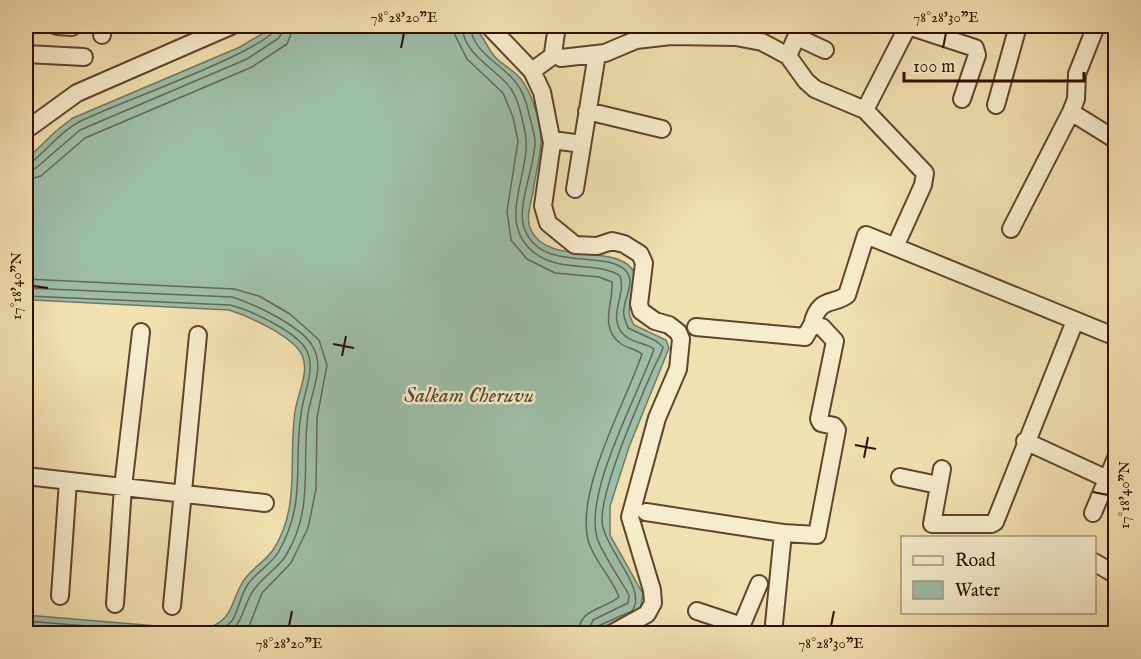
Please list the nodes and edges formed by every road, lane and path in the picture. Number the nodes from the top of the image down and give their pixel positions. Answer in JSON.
{"nodes":[{"id":1,"x":231,"y":26,"type":"edge"},
{"id":2,"x":489,"y":26,"type":"edge"},
{"id":3,"x":557,"y":26,"type":"edge"},
{"id":4,"x":908,"y":26,"type":"edge"},
{"id":5,"x":1018,"y":26,"type":"edge"},
{"id":6,"x":1095,"y":26,"type":"edge"},
{"id":7,"x":670,"y":31,"type":"edge"},
{"id":8,"x":799,"y":31,"type":"edge"},
{"id":9,"x":825,"y":50,"type":"dead end"},
{"id":10,"x":26,"y":54,"type":"edge"},
{"id":11,"x":597,"y":54,"type":"junction"},
{"id":12,"x":554,"y":55,"type":"junction"},
{"id":13,"x":788,"y":56,"type":"junction"},
{"id":14,"x":84,"y":57,"type":"dead end"},
{"id":15,"x":532,"y":71,"type":"junction"},
{"id":16,"x":962,"y":99,"type":"dead end"},
{"id":17,"x":996,"y":105,"type":"dead end"},
{"id":18,"x":865,"y":110,"type":"junction"},
{"id":19,"x":587,"y":111,"type":"junction"},
{"id":20,"x":1071,"y":112,"type":"junction"},
{"id":21,"x":662,"y":129,"type":"dead end"},
{"id":22,"x":26,"y":130,"type":"edge"},
{"id":23,"x":1116,"y":140,"type":"edge"},
{"id":24,"x":560,"y":141,"type":"dead end"},
{"id":25,"x":582,"y":144,"type":"junction"},
{"id":26,"x":575,"y":189,"type":"dead end"},
{"id":27,"x":1011,"y":229,"type":"dead end"},
{"id":28,"x":895,"y":247,"type":"junction"},
{"id":29,"x":1075,"y":321,"type":"junction"},
{"id":30,"x":812,"y":324,"type":"junction"},
{"id":31,"x":696,"y":327,"type":"dead end"},
{"id":32,"x":141,"y":332,"type":"dead end"},
{"id":33,"x":198,"y":335,"type":"dead end"},
{"id":34,"x":1116,"y":337,"type":"edge"},
{"id":35,"x":1025,"y":441,"type":"junction"},
{"id":36,"x":1116,"y":458,"type":"edge"},
{"id":37,"x":26,"y":476,"type":"edge"},
{"id":38,"x":900,"y":477,"type":"dead end"},
{"id":39,"x":68,"y":481,"type":"junction"},
{"id":40,"x":1111,"y":481,"type":"edge"},
{"id":41,"x":123,"y":487,"type":"junction"},
{"id":42,"x":185,"y":494,"type":"junction"},
{"id":43,"x":265,"y":503,"type":"dead end"},
{"id":44,"x":646,"y":512,"type":"dead end"},
{"id":45,"x":1093,"y":513,"type":"dead end"},
{"id":46,"x":783,"y":533,"type":"junction"},
{"id":47,"x":1096,"y":563,"type":"edge"},
{"id":48,"x":1116,"y":575,"type":"edge"},
{"id":49,"x":759,"y":584,"type":"dead end"},
{"id":50,"x":60,"y":596,"type":"dead end"},
{"id":51,"x":115,"y":604,"type":"dead end"},
{"id":52,"x":172,"y":606,"type":"dead end"},
{"id":53,"x":697,"y":610,"type":"dead end"},
{"id":54,"x":740,"y":630,"type":"edge"},
{"id":55,"x":611,"y":633,"type":"edge"},
{"id":56,"x":773,"y":633,"type":"edge"}],
"edges":[{"from":1,"to":22,"type":"street"},
{"from":2,"to":15,"type":"street"},
{"from":3,"to":12,"type":"street"},
{"from":4,"to":16,"type":"street"},
{"from":4,"to":18,"type":"street"},
{"from":5,"to":17,"type":"street"},
{"from":6,"to":20,"type":"street"},
{"from":7,"to":11,"type":"street"},
{"from":7,"to":13,"type":"street"},
{"from":8,"to":9,"type":"street"},
{"from":8,"to":13,"type":"street"},
{"from":10,"to":14,"type":"street"},
{"from":11,"to":12,"type":"street"},
{"from":11,"to":19,"type":"street"},
{"from":12,"to":15,"type":"street"},
{"from":13,"to":18,"type":"street"},
{"from":15,"to":55,"type":"street"},
{"from":18,"to":28,"type":"street"},
{"from":19,"to":21,"type":"street"},
{"from":19,"to":25,"type":"street"},
{"from":20,"to":23,"type":"street"},
{"from":20,"to":27,"type":"street"},
{"from":24,"to":25,"type":"street"},
{"from":25,"to":26,"type":"street"},
{"from":28,"to":29,"type":"street"},
{"from":28,"to":30,"type":"street"},
{"from":29,"to":34,"type":"street"},
{"from":29,"to":35,"type":"street"},
{"from":30,"to":31,"type":"street"},
{"from":30,"to":46,"type":"street"},
{"from":32,"to":41,"type":"street"},
{"from":33,"to":42,"type":"street"},
{"from":35,"to":38,"type":"street"},
{"from":35,"to":40,"type":"street"},
{"from":36,"to":40,"type":"street"},
{"from":37,"to":39,"type":"street"},
{"from":39,"to":41,"type":"street"},
{"from":39,"to":50,"type":"street"},
{"from":40,"to":45,"type":"street"},
{"from":41,"to":42,"type":"street"},
{"from":41,"to":51,"type":"street"},
{"from":42,"to":43,"type":"street"},
{"from":42,"to":52,"type":"street"},
{"from":44,"to":46,"type":"street"},
{"from":46,"to":56,"type":"street"},
{"from":47,"to":48,"type":"street"},
{"from":49,"to":54,"type":"street"},
{"from":53,"to":54,"type":"street"}]}
